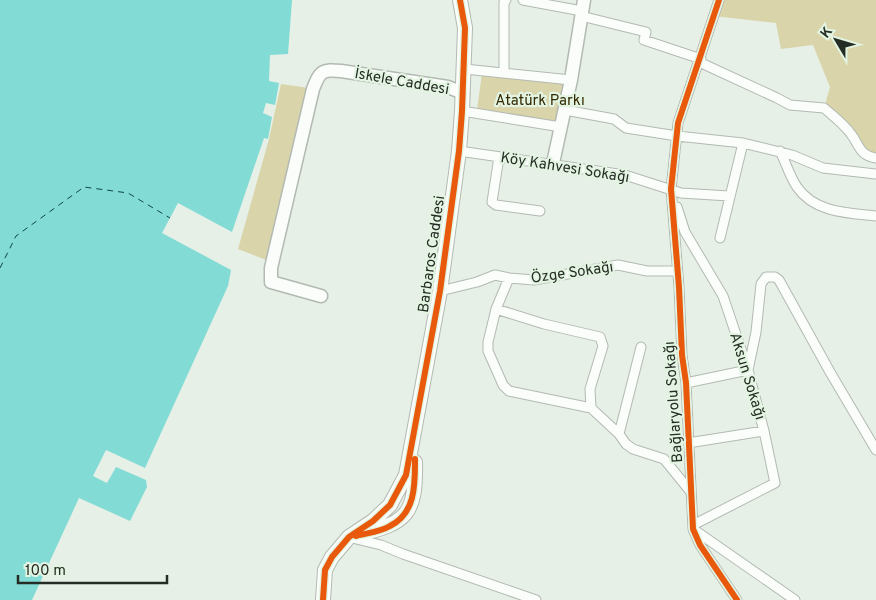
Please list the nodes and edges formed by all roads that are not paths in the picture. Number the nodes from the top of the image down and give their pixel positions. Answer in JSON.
{"nodes":[{"id":1,"x":460,"y":0,"type":"edge"},
{"id":2,"x":506,"y":0,"type":"edge"},
{"id":3,"x":523,"y":0,"type":"edge"},
{"id":4,"x":718,"y":0,"type":"edge"},
{"id":5,"x":582,"y":9,"type":"edge"},
{"id":6,"x":700,"y":60,"type":"junction"},
{"id":7,"x":465,"y":69,"type":"junction"},
{"id":8,"x":504,"y":72,"type":"junction"},
{"id":9,"x":572,"y":80,"type":"junction"},
{"id":10,"x":463,"y":93,"type":"junction"},
{"id":11,"x":565,"y":110,"type":"junction"},
{"id":12,"x":462,"y":111,"type":"junction"},
{"id":13,"x":561,"y":127,"type":"junction"},
{"id":14,"x":677,"y":136,"type":"junction"},
{"id":15,"x":743,"y":143,"type":"junction"},
{"id":16,"x":459,"y":150,"type":"junction"},
{"id":17,"x":780,"y":151,"type":"junction"},
{"id":18,"x":499,"y":157,"type":"junction"},
{"id":19,"x":876,"y":158,"type":"edge"},
{"id":20,"x":553,"y":163,"type":"junction"},
{"id":21,"x":876,"y":174,"type":"edge"},
{"id":22,"x":671,"y":189,"type":"junction"},
{"id":23,"x":729,"y":196,"type":"junction"},
{"id":24,"x":540,"y":211,"type":"dead end"},
{"id":25,"x":876,"y":216,"type":"edge"},
{"id":26,"x":720,"y":238,"type":"dead end"},
{"id":27,"x":677,"y":271,"type":"junction"},
{"id":28,"x":508,"y":278,"type":"junction"},
{"id":29,"x":440,"y":291,"type":"junction"},
{"id":30,"x":321,"y":296,"type":"dead end"},
{"id":31,"x":496,"y":309,"type":"junction"},
{"id":32,"x":640,"y":347,"type":"dead end"},
{"id":33,"x":748,"y":370,"type":"junction"},
{"id":34,"x":686,"y":383,"type":"junction"},
{"id":35,"x":591,"y":408,"type":"junction"},
{"id":36,"x":764,"y":431,"type":"junction"},
{"id":37,"x":619,"y":434,"type":"junction"},
{"id":38,"x":688,"y":443,"type":"junction"},
{"id":39,"x":876,"y":450,"type":"edge"},
{"id":40,"x":691,"y":491,"type":"junction"},
{"id":41,"x":693,"y":527,"type":"junction"},
{"id":42,"x":349,"y":537,"type":"junction"},
{"id":43,"x":508,"y":590,"type":"junction"},
{"id":44,"x":323,"y":600,"type":"edge"},
{"id":45,"x":504,"y":600,"type":"edge"},
{"id":46,"x":536,"y":600,"type":"edge"},
{"id":47,"x":737,"y":600,"type":"edge"},
{"id":48,"x":796,"y":600,"type":"edge"}],
"edges":[{"from":1,"to":7,"type":"main road","name":"Barbaros Caddesi"},
{"from":2,"to":8,"type":"street"},
{"from":3,"to":5,"type":"street"},
{"from":4,"to":6,"type":"street"},
{"from":5,"to":6,"type":"street"},
{"from":5,"to":9,"type":"main road"},
{"from":6,"to":14,"type":"street"},
{"from":6,"to":19,"type":"street"},
{"from":7,"to":8,"type":"street"},
{"from":7,"to":10,"type":"main road","name":"Barbaros Caddesi"},
{"from":8,"to":9,"type":"street"},
{"from":9,"to":11,"type":"main road"},
{"from":10,"to":12,"type":"main road","name":"Barbaros Caddesi"},
{"from":10,"to":30,"type":"main road","name":"İskele Caddesi"},
{"from":11,"to":13,"type":"main road"},
{"from":11,"to":14,"type":"street"},
{"from":12,"to":13,"type":"street"},
{"from":12,"to":16,"type":"main road","name":"Barbaros Caddesi"},
{"from":13,"to":20,"type":"main road"},
{"from":14,"to":15,"type":"street"},
{"from":14,"to":22,"type":"street"},
{"from":15,"to":17,"type":"street"},
{"from":15,"to":23,"type":"street"},
{"from":16,"to":18,"type":"street","name":"Köy Kahvesi Sokağı"},
{"from":16,"to":29,"type":"main road","name":"Barbaros Caddesi"},
{"from":17,"to":21,"type":"street"},
{"from":17,"to":25,"type":"street"},
{"from":18,"to":20,"type":"street","name":"Köy Kahvesi Sokağı"},
{"from":18,"to":24,"type":"street"},
{"from":20,"to":22,"type":"street","name":"Köy Kahvesi Sokağı"},
{"from":22,"to":23,"type":"street","name":"Köy Kahvesi Sokağı"},
{"from":22,"to":27,"type":"street","name":"Bağlaryolu Sokağı"},
{"from":22,"to":33,"type":"street","name":"Aksun Sokağı"},
{"from":23,"to":26,"type":"street"},
{"from":27,"to":28,"type":"street","name":"Özge Sokağı"},
{"from":27,"to":34,"type":"street","name":"Bağlaryolu Sokağı"},
{"from":28,"to":29,"type":"street","name":"Özge Sokağı"},
{"from":28,"to":31,"type":"street"},
{"from":29,"to":42,"type":"main road","name":"Barbaros Caddesi"},
{"from":31,"to":35,"type":"street"},
{"from":31,"to":35,"type":"street"},
{"from":32,"to":37,"type":"street"},
{"from":33,"to":34,"type":"street"},
{"from":33,"to":36,"type":"street","name":"Aksun Sokağı"},
{"from":33,"to":39,"type":"street"},
{"from":34,"to":38,"type":"street","name":"Bağlaryolu Sokağı"},
{"from":35,"to":37,"type":"street"},
{"from":36,"to":38,"type":"street"},
{"from":36,"to":41,"type":"street","name":"Aksun Sokağı"},
{"from":37,"to":40,"type":"street"},
{"from":38,"to":40,"type":"street","name":"Bağlaryolu Sokağı"},
{"from":40,"to":41,"type":"street","name":"Bağlaryolu Sokağı"},
{"from":41,"to":47,"type":"street","name":"Bağlaryolu Sokağı"},
{"from":41,"to":48,"type":"street"},
{"from":42,"to":43,"type":"street"},
{"from":42,"to":44,"type":"main road"},
{"from":43,"to":45,"type":"street"},
{"from":43,"to":46,"type":"street"}]}
